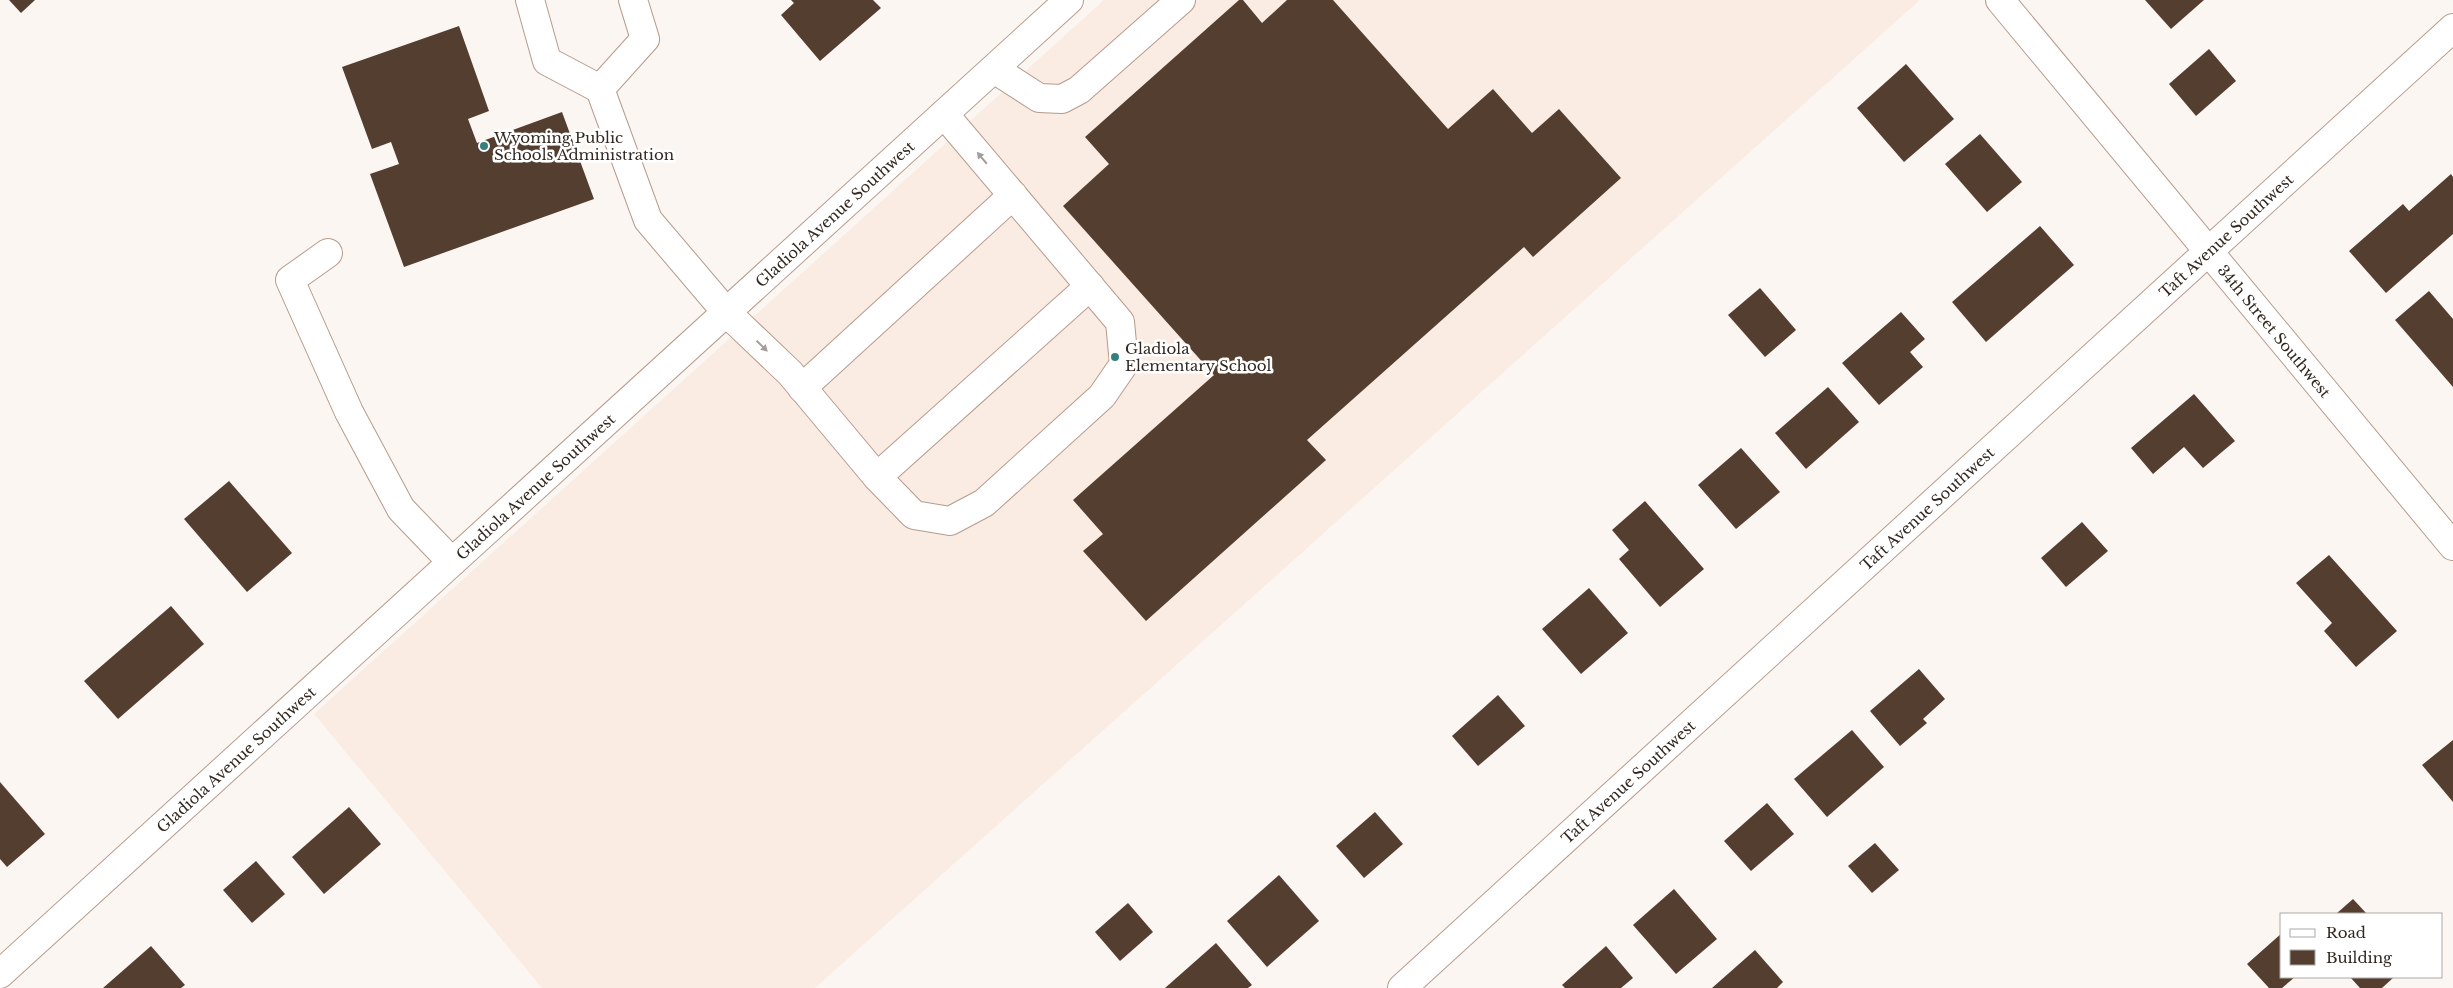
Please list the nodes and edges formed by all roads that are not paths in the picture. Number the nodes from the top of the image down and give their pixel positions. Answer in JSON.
{"nodes":[{"id":1,"x":530,"y":0,"type":"edge"},
{"id":2,"x":633,"y":0,"type":"edge"},
{"id":3,"x":1069,"y":0,"type":"edge"},
{"id":4,"x":1181,"y":0,"type":"edge"},
{"id":5,"x":2000,"y":0,"type":"edge"},
{"id":6,"x":2453,"y":28,"type":"edge"},
{"id":7,"x":994,"y":69,"type":"junction"},
{"id":8,"x":600,"y":90,"type":"junction"},
{"id":9,"x":944,"y":114,"type":"junction"},
{"id":10,"x":1013,"y":195,"type":"junction"},
{"id":11,"x":328,"y":252,"type":"dead end"},
{"id":12,"x":2207,"y":252,"type":"junction"},
{"id":13,"x":1090,"y":286,"type":"junction"},
{"id":14,"x":726,"y":313,"type":"junction"},
{"id":15,"x":802,"y":388,"type":"junction"},
{"id":16,"x":877,"y":477,"type":"junction"},
{"id":17,"x":2453,"y":546,"type":"edge"},
{"id":18,"x":452,"y":562,"type":"junction"},
{"id":19,"x":0,"y":974,"type":"edge"},
{"id":20,"x":1402,"y":988,"type":"edge"}],
"edges":[{"from":1,"to":8,"type":"street"},
{"from":2,"to":8,"type":"street"},
{"from":3,"to":7,"type":"street","name":"Gladiola Avenue Southwest"},
{"from":4,"to":7,"type":"street"},
{"from":5,"to":12,"type":"street","name":"34th Street Southwest"},
{"from":6,"to":12,"type":"street","name":"Taft Avenue Southwest"},
{"from":7,"to":9,"type":"street","name":"Gladiola Avenue Southwest"},
{"from":8,"to":14,"type":"street"},
{"from":10,"to":9,"type":"street","one_way":true},
{"from":9,"to":14,"type":"street","name":"Gladiola Avenue Southwest"},
{"from":10,"to":13,"type":"street"},
{"from":10,"to":15,"type":"street"},
{"from":11,"to":18,"type":"street"},
{"from":12,"to":17,"type":"street","name":"34th Street Southwest"},
{"from":12,"to":20,"type":"street","name":"Taft Avenue Southwest"},
{"from":13,"to":16,"type":"street"},
{"from":13,"to":16,"type":"street"},
{"from":14,"to":15,"type":"street","one_way":true},
{"from":14,"to":18,"type":"street","name":"Gladiola Avenue Southwest"},
{"from":15,"to":16,"type":"street"},
{"from":18,"to":19,"type":"street","name":"Gladiola Avenue Southwest"}]}
